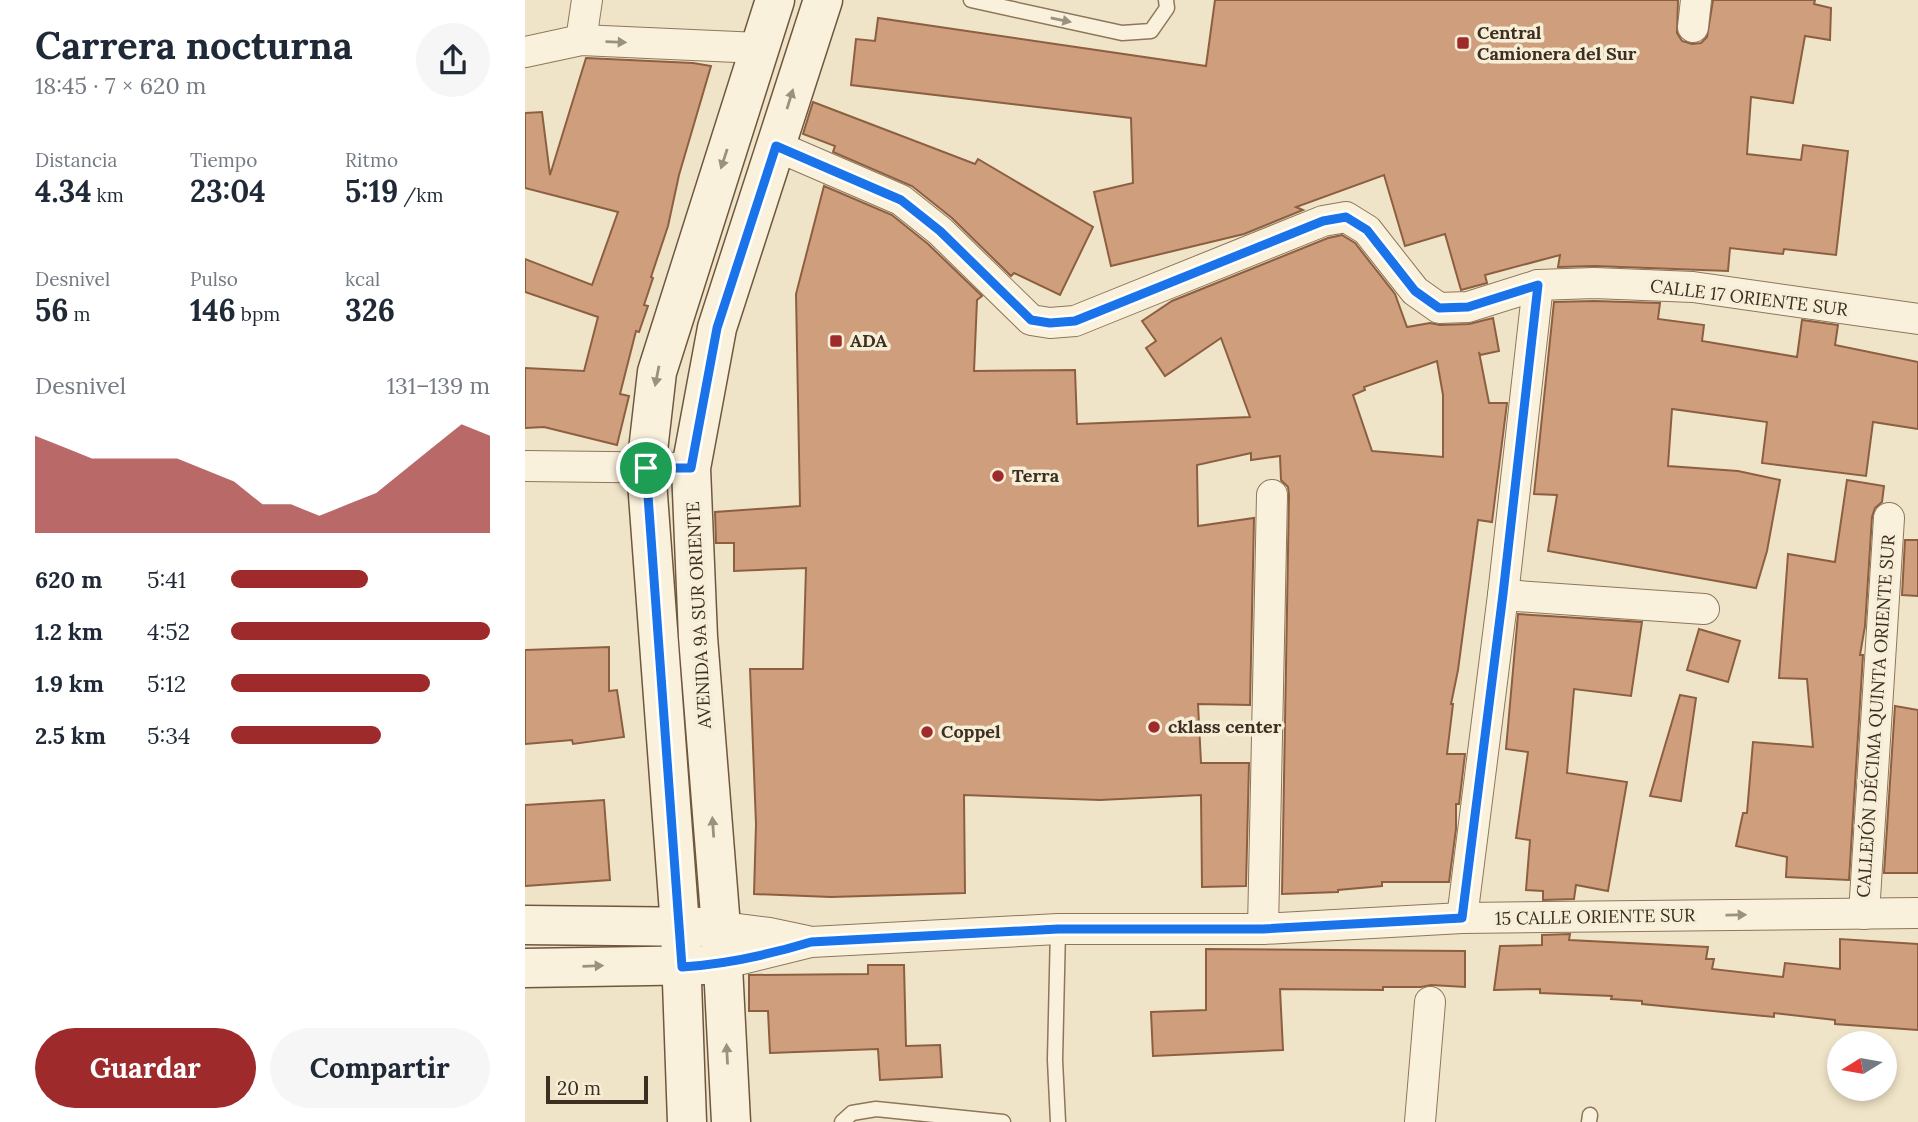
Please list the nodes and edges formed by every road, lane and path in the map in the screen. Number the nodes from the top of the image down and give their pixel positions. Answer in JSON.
{"nodes":[{"id":1,"x":587,"y":0,"type":"edge"},
{"id":2,"x":775,"y":0,"type":"edge"},
{"id":3,"x":823,"y":0,"type":"edge"},
{"id":4,"x":971,"y":0,"type":"edge"},
{"id":5,"x":1166,"y":0,"type":"edge"},
{"id":6,"x":581,"y":40,"type":"junction"},
{"id":7,"x":759,"y":48,"type":"junction"},
{"id":8,"x":525,"y":52,"type":"edge"},
{"id":9,"x":776,"y":146,"type":"junction"},
{"id":10,"x":1538,"y":285,"type":"junction"},
{"id":11,"x":1918,"y":319,"type":"edge"},
{"id":12,"x":525,"y":466,"type":"edge"},
{"id":13,"x":646,"y":468,"type":"junction"},
{"id":14,"x":691,"y":468,"type":"junction"},
{"id":15,"x":1272,"y":495,"type":"dead end"},
{"id":16,"x":1889,"y":518,"type":"dead end"},
{"id":17,"x":1503,"y":594,"type":"junction"},
{"id":18,"x":1705,"y":609,"type":"dead end"},
{"id":19,"x":1918,"y":913,"type":"edge"},
{"id":20,"x":1864,"y":914,"type":"junction"},
{"id":21,"x":1462,"y":918,"type":"junction"},
{"id":22,"x":525,"y":925,"type":"edge"},
{"id":23,"x":680,"y":926,"type":"junction"},
{"id":24,"x":721,"y":927,"type":"junction"},
{"id":25,"x":1058,"y":929,"type":"junction"},
{"id":26,"x":1263,"y":929,"type":"junction"},
{"id":27,"x":811,"y":942,"type":"junction"},
{"id":28,"x":722,"y":964,"type":"junction"},
{"id":29,"x":682,"y":967,"type":"junction"},
{"id":30,"x":525,"y":968,"type":"edge"},
{"id":31,"x":1430,"y":1002,"type":"dead end"},
{"id":32,"x":687,"y":1122,"type":"edge"},
{"id":33,"x":731,"y":1122,"type":"edge"},
{"id":34,"x":842,"y":1122,"type":"edge"},
{"id":35,"x":1003,"y":1122,"type":"edge"},
{"id":36,"x":1058,"y":1122,"type":"edge"},
{"id":37,"x":1420,"y":1122,"type":"edge"}],
"edges":[{"from":1,"to":6,"type":"street"},
{"from":2,"to":7,"type":"main road"},
{"from":9,"to":3,"type":"main road","name":"AVENIDA 9A SUR ORIENTE","one_way":true},
{"from":4,"to":5,"type":"lane","one_way":true},
{"from":6,"to":7,"type":"street","one_way":true},
{"from":6,"to":8,"type":"street"},
{"from":7,"to":13,"type":"main road","one_way":true},
{"from":9,"to":10,"type":"street","name":"CALLE 17 ORIENTE SUR"},
{"from":9,"to":14,"type":"main road","name":"AVENIDA 9A SUR ORIENTE"},
{"from":10,"to":11,"type":"street","name":"CALLE 17 ORIENTE SUR"},
{"from":10,"to":17,"type":"street"},
{"from":12,"to":13,"type":"street"},
{"from":13,"to":14,"type":"street"},
{"from":13,"to":23,"type":"main road"},
{"from":24,"to":14,"type":"main road","name":"AVENIDA 9A SUR ORIENTE","one_way":true},
{"from":15,"to":26,"type":"street"},
{"from":16,"to":20,"type":"street","name":"CALLEJÓN DÉCIMA QUINTA ORIENTE SUR"},
{"from":17,"to":18,"type":"street"},
{"from":17,"to":21,"type":"street"},
{"from":19,"to":20,"type":"street","name":"15 CALLE ORIENTE SUR"},
{"from":21,"to":20,"type":"street","name":"15 CALLE ORIENTE SUR","one_way":true},
{"from":21,"to":26,"type":"street","name":"15 CALLE ORIENTE SUR"},
{"from":22,"to":23,"type":"main road","name":"15 CALLE ORIENTE SUR"},
{"from":23,"to":24,"type":"main road","name":"15 CALLE ORIENTE SUR"},
{"from":23,"to":29,"type":"main road"},
{"from":24,"to":27,"type":"street","name":"15 CALLE ORIENTE SUR"},
{"from":24,"to":28,"type":"main road","name":"AVENIDA 9A SUR ORIENTE"},
{"from":25,"to":26,"type":"street","name":"15 CALLE ORIENTE SUR"},
{"from":25,"to":27,"type":"street","name":"15 CALLE ORIENTE SUR"},
{"from":25,"to":36,"type":"lane"},
{"from":27,"to":28,"type":"street","name":"15 CALLE ORIENTE SUR"},
{"from":28,"to":29,"type":"main road","name":"15 CALLE ORIENTE SUR"},
{"from":33,"to":28,"type":"main road","name":"AVENIDA 9A SUR ORIENTE","one_way":true},
{"from":30,"to":29,"type":"main road","name":"15 CALLE ORIENTE SUR","one_way":true},
{"from":29,"to":32,"type":"main road"},
{"from":31,"to":37,"type":"street"},
{"from":34,"to":35,"type":"lane"}]}
